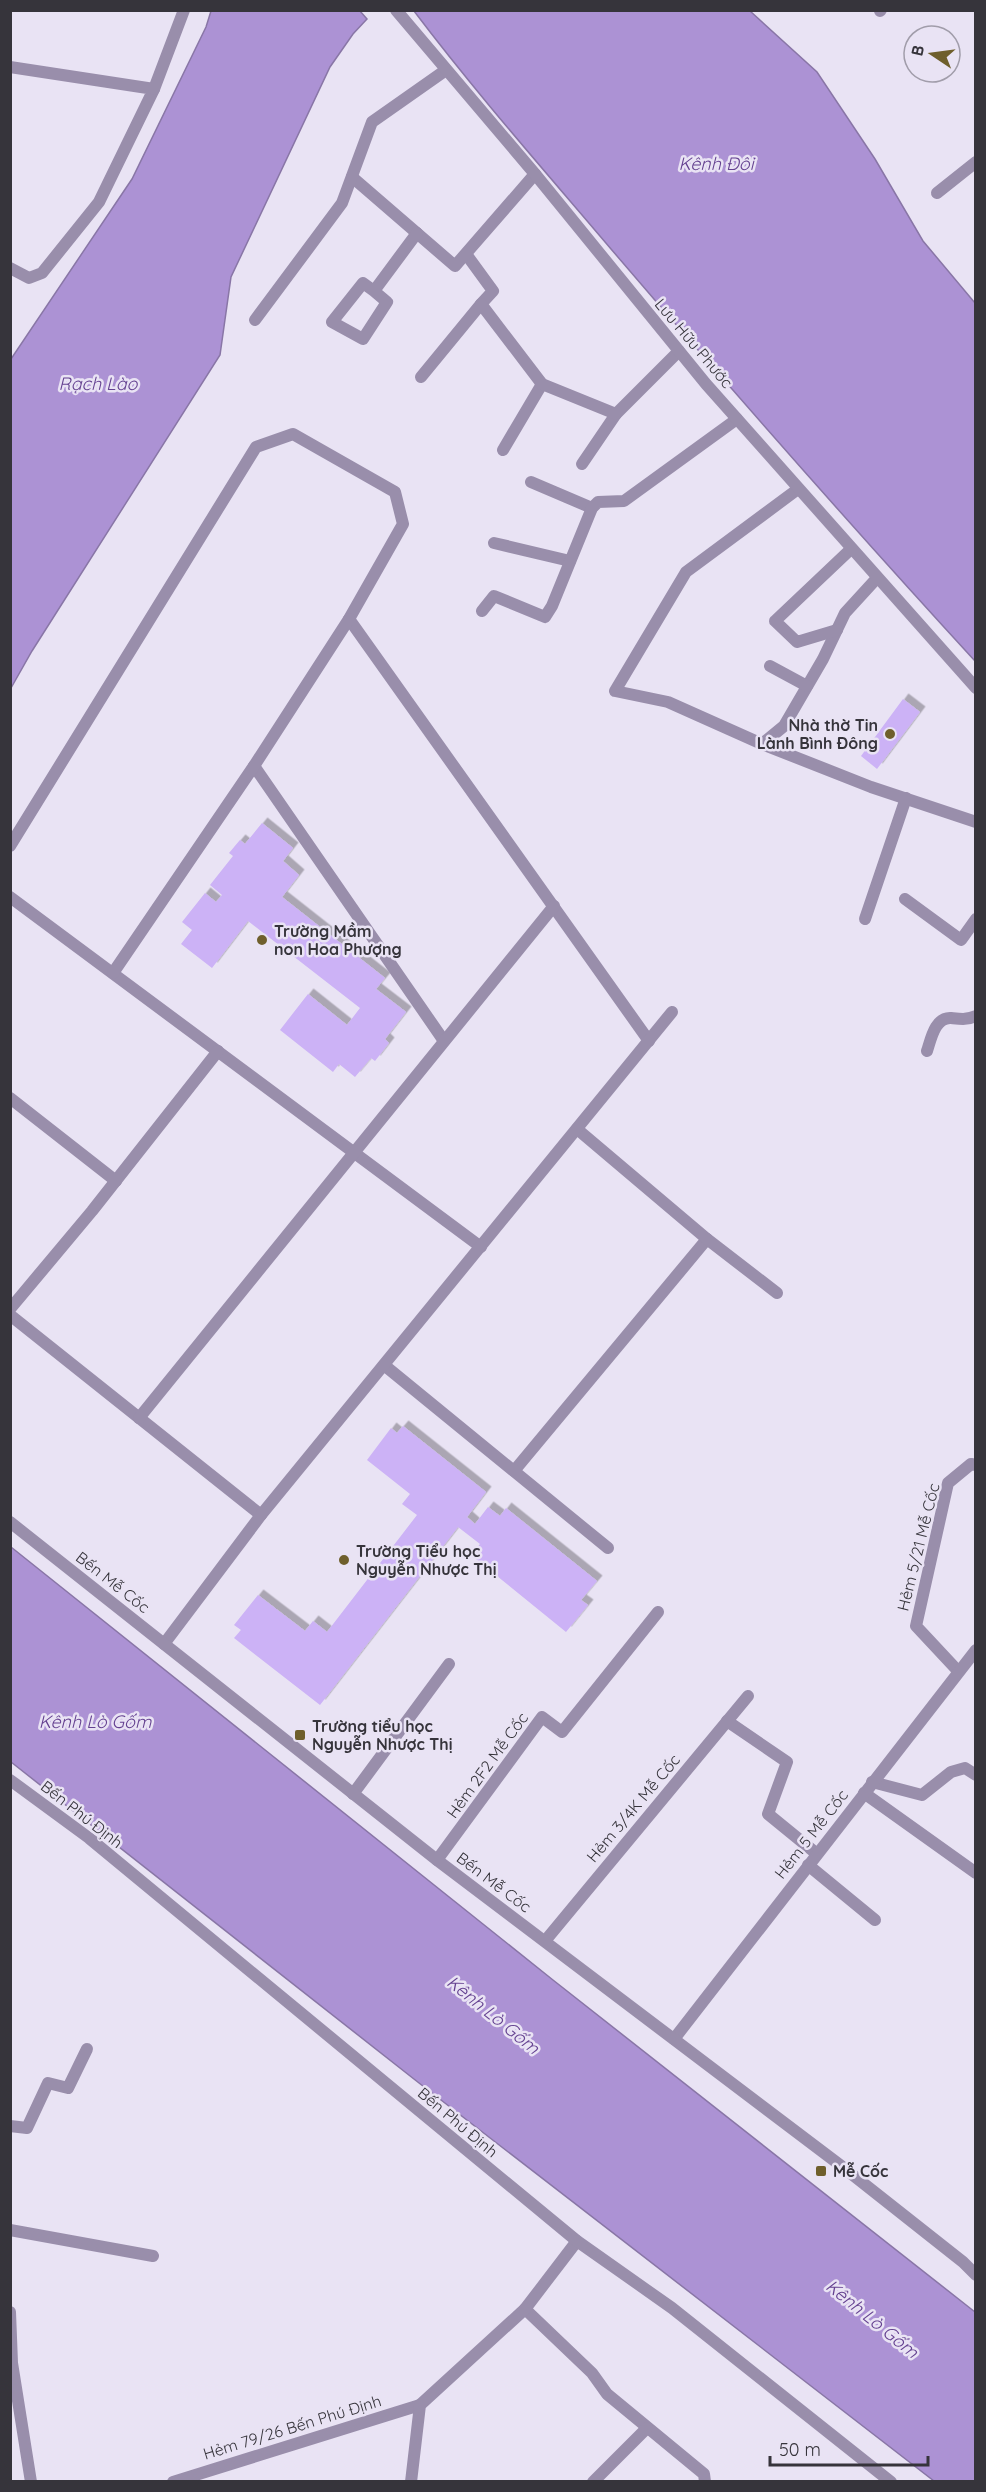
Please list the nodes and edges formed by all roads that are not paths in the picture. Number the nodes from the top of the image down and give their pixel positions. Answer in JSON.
{"nodes":[{"id":1,"x":184,"y":10,"type":"edge"},
{"id":2,"x":396,"y":10,"type":"edge"},
{"id":3,"x":10,"y":67,"type":"edge"},
{"id":4,"x":446,"y":70,"type":"junction"},
{"id":5,"x":154,"y":89,"type":"junction"},
{"id":6,"x":975,"y":162,"type":"edge"},
{"id":7,"x":535,"y":174,"type":"junction"},
{"id":8,"x":352,"y":177,"type":"junction"},
{"id":9,"x":937,"y":193,"type":"dead end"},
{"id":10,"x":417,"y":233,"type":"junction"},
{"id":11,"x":465,"y":254,"type":"junction"},
{"id":12,"x":10,"y":268,"type":"edge"},
{"id":13,"x":374,"y":291,"type":"junction"},
{"id":14,"x":481,"y":304,"type":"junction"},
{"id":15,"x":255,"y":320,"type":"dead end"},
{"id":16,"x":679,"y":351,"type":"junction"},
{"id":17,"x":421,"y":377,"type":"dead end"},
{"id":18,"x":542,"y":384,"type":"junction"},
{"id":19,"x":616,"y":414,"type":"junction"},
{"id":20,"x":737,"y":419,"type":"junction"},
{"id":21,"x":503,"y":450,"type":"dead end"},
{"id":22,"x":582,"y":464,"type":"dead end"},
{"id":23,"x":531,"y":482,"type":"dead end"},
{"id":24,"x":798,"y":489,"type":"junction"},
{"id":25,"x":592,"y":507,"type":"junction"},
{"id":26,"x":494,"y":543,"type":"dead end"},
{"id":27,"x":851,"y":549,"type":"junction"},
{"id":28,"x":570,"y":561,"type":"junction"},
{"id":29,"x":877,"y":578,"type":"junction"},
{"id":30,"x":482,"y":611,"type":"dead end"},
{"id":31,"x":349,"y":619,"type":"junction"},
{"id":32,"x":837,"y":630,"type":"junction"},
{"id":33,"x":770,"y":666,"type":"dead end"},
{"id":34,"x":807,"y":686,"type":"junction"},
{"id":35,"x":975,"y":688,"type":"edge"},
{"id":36,"x":762,"y":744,"type":"junction"},
{"id":37,"x":254,"y":766,"type":"junction"},
{"id":38,"x":906,"y":798,"type":"junction"},
{"id":39,"x":975,"y":822,"type":"edge"},
{"id":40,"x":10,"y":846,"type":"edge"},
{"id":41,"x":10,"y":897,"type":"edge"},
{"id":42,"x":905,"y":899,"type":"dead end"},
{"id":43,"x":554,"y":906,"type":"junction"},
{"id":44,"x":975,"y":919,"type":"edge"},
{"id":45,"x":865,"y":920,"type":"dead end"},
{"id":46,"x":113,"y":973,"type":"junction"},
{"id":47,"x":672,"y":1012,"type":"dead end"},
{"id":48,"x":975,"y":1016,"type":"edge"},
{"id":49,"x":444,"y":1041,"type":"junction"},
{"id":50,"x":649,"y":1041,"type":"junction"},
{"id":51,"x":218,"y":1051,"type":"junction"},
{"id":52,"x":927,"y":1051,"type":"dead end"},
{"id":53,"x":10,"y":1098,"type":"edge"},
{"id":54,"x":577,"y":1129,"type":"junction"},
{"id":55,"x":354,"y":1152,"type":"junction"},
{"id":56,"x":116,"y":1181,"type":"junction"},
{"id":57,"x":707,"y":1239,"type":"junction"},
{"id":58,"x":481,"y":1247,"type":"junction"},
{"id":59,"x":777,"y":1293,"type":"dead end"},
{"id":60,"x":10,"y":1309,"type":"edge"},
{"id":61,"x":10,"y":1316,"type":"edge"},
{"id":62,"x":384,"y":1365,"type":"junction"},
{"id":63,"x":139,"y":1418,"type":"junction"},
{"id":64,"x":975,"y":1465,"type":"edge"},
{"id":65,"x":514,"y":1471,"type":"junction"},
{"id":66,"x":261,"y":1515,"type":"junction"},
{"id":67,"x":10,"y":1522,"type":"edge"},
{"id":68,"x":608,"y":1548,"type":"dead end"},
{"id":69,"x":658,"y":1612,"type":"dead end"},
{"id":70,"x":164,"y":1644,"type":"junction"},
{"id":71,"x":975,"y":1650,"type":"edge"},
{"id":72,"x":449,"y":1664,"type":"dead end"},
{"id":73,"x":958,"y":1671,"type":"junction"},
{"id":74,"x":748,"y":1696,"type":"dead end"},
{"id":75,"x":727,"y":1721,"type":"junction"},
{"id":76,"x":975,"y":1775,"type":"edge"},
{"id":77,"x":10,"y":1780,"type":"edge"},
{"id":78,"x":872,"y":1782,"type":"junction"},
{"id":79,"x":864,"y":1793,"type":"junction"},
{"id":80,"x":353,"y":1794,"type":"junction"},
{"id":81,"x":817,"y":1854,"type":"junction"},
{"id":82,"x":437,"y":1860,"type":"junction"},
{"id":83,"x":808,"y":1865,"type":"junction"},
{"id":84,"x":975,"y":1873,"type":"edge"},
{"id":85,"x":875,"y":1920,"type":"dead end"},
{"id":86,"x":545,"y":1941,"type":"junction"},
{"id":87,"x":674,"y":2039,"type":"junction"},
{"id":88,"x":87,"y":2049,"type":"dead end"},
{"id":89,"x":10,"y":2126,"type":"edge"},
{"id":90,"x":10,"y":2230,"type":"edge"},
{"id":91,"x":577,"y":2241,"type":"junction"},
{"id":92,"x":153,"y":2256,"type":"dead end"},
{"id":93,"x":963,"y":2262,"type":"junction"},
{"id":94,"x":975,"y":2268,"type":"edge"},
{"id":95,"x":975,"y":2275,"type":"edge"},
{"id":96,"x":525,"y":2309,"type":"junction"},
{"id":97,"x":10,"y":2312,"type":"edge"},
{"id":98,"x":420,"y":2405,"type":"junction"},
{"id":99,"x":647,"y":2428,"type":"junction"},
{"id":100,"x":31,"y":2481,"type":"edge"},
{"id":101,"x":174,"y":2481,"type":"edge"},
{"id":102,"x":411,"y":2481,"type":"edge"},
{"id":103,"x":593,"y":2481,"type":"edge"},
{"id":104,"x":705,"y":2481,"type":"edge"},
{"id":105,"x":891,"y":2481,"type":"edge"}],
"edges":[{"from":1,"to":5,"type":"street"},
{"from":2,"to":4,"type":"street","name":"Lưu Hữu Phước"},
{"from":3,"to":5,"type":"street"},
{"from":4,"to":7,"type":"street","name":"Lưu Hữu Phước"},
{"from":4,"to":8,"type":"street"},
{"from":5,"to":12,"type":"street"},
{"from":6,"to":9,"type":"street"},
{"from":7,"to":11,"type":"street"},
{"from":7,"to":16,"type":"street","name":"Lưu Hữu Phước"},
{"from":8,"to":10,"type":"street"},
{"from":8,"to":15,"type":"street"},
{"from":10,"to":11,"type":"street"},
{"from":10,"to":13,"type":"street"},
{"from":11,"to":14,"type":"street"},
{"from":13,"to":13,"type":"street"},
{"from":14,"to":17,"type":"street"},
{"from":14,"to":18,"type":"street"},
{"from":16,"to":19,"type":"street"},
{"from":16,"to":20,"type":"street","name":"Lưu Hữu Phước"},
{"from":18,"to":19,"type":"street"},
{"from":18,"to":21,"type":"street"},
{"from":19,"to":22,"type":"street"},
{"from":20,"to":24,"type":"street","name":"Lưu Hữu Phước"},
{"from":20,"to":25,"type":"street"},
{"from":23,"to":25,"type":"street"},
{"from":24,"to":27,"type":"street","name":"Lưu Hữu Phước"},
{"from":24,"to":36,"type":"street"},
{"from":25,"to":28,"type":"street"},
{"from":26,"to":28,"type":"street"},
{"from":27,"to":29,"type":"street","name":"Lưu Hữu Phước"},
{"from":27,"to":32,"type":"street"},
{"from":28,"to":30,"type":"street"},
{"from":29,"to":32,"type":"street"},
{"from":29,"to":35,"type":"street","name":"Lưu Hữu Phước"},
{"from":31,"to":37,"type":"street"},
{"from":31,"to":40,"type":"street"},
{"from":31,"to":43,"type":"street"},
{"from":32,"to":34,"type":"street"},
{"from":33,"to":34,"type":"street"},
{"from":34,"to":36,"type":"street"},
{"from":36,"to":38,"type":"street"},
{"from":37,"to":46,"type":"street"},
{"from":37,"to":49,"type":"street"},
{"from":38,"to":39,"type":"street"},
{"from":38,"to":45,"type":"street"},
{"from":41,"to":46,"type":"street"},
{"from":42,"to":44,"type":"street"},
{"from":43,"to":49,"type":"street"},
{"from":43,"to":50,"type":"street"},
{"from":46,"to":51,"type":"street"},
{"from":47,"to":50,"type":"street"},
{"from":48,"to":52,"type":"street"},
{"from":49,"to":55,"type":"street"},
{"from":50,"to":54,"type":"street"},
{"from":51,"to":55,"type":"street"},
{"from":51,"to":56,"type":"street"},
{"from":53,"to":56,"type":"street"},
{"from":54,"to":57,"type":"street"},
{"from":54,"to":58,"type":"street"},
{"from":55,"to":58,"type":"street"},
{"from":55,"to":63,"type":"street"},
{"from":56,"to":60,"type":"street"},
{"from":57,"to":59,"type":"street"},
{"from":57,"to":65,"type":"street"},
{"from":58,"to":62,"type":"street"},
{"from":61,"to":63,"type":"street"},
{"from":62,"to":65,"type":"street"},
{"from":62,"to":66,"type":"street"},
{"from":63,"to":66,"type":"street"},
{"from":64,"to":73,"type":"street","name":"Hẻm 5/21 Mễ Cốc"},
{"from":65,"to":68,"type":"street"},
{"from":66,"to":70,"type":"street"},
{"from":67,"to":70,"type":"street","name":"Bến Mễ Cốc"},
{"from":69,"to":82,"type":"street","name":"Hẻm 2F2 Mễ Cốc"},
{"from":70,"to":80,"type":"street","name":"Bến Mễ Cốc"},
{"from":71,"to":73,"type":"street","name":"Hẻm 5 Mễ Cốc"},
{"from":72,"to":80,"type":"street"},
{"from":73,"to":78,"type":"street","name":"Hẻm 5 Mễ Cốc"},
{"from":74,"to":75,"type":"street","name":"Hẻm 3/4K Mễ Cốc"},
{"from":75,"to":81,"type":"street"},
{"from":75,"to":86,"type":"street","name":"Hẻm 3/4K Mễ Cốc"},
{"from":76,"to":78,"type":"street"},
{"from":77,"to":91,"type":"street","name":"Bến Phú Định"},
{"from":78,"to":79,"type":"street","name":"Hẻm 5 Mễ Cốc"},
{"from":79,"to":81,"type":"street","name":"Hẻm 5 Mễ Cốc"},
{"from":79,"to":84,"type":"street"},
{"from":80,"to":82,"type":"street","name":"Bến Mễ Cốc"},
{"from":81,"to":83,"type":"street","name":"Hẻm 5 Mễ Cốc"},
{"from":82,"to":86,"type":"street","name":"Bến Mễ Cốc"},
{"from":83,"to":85,"type":"street"},
{"from":83,"to":87,"type":"street","name":"Hẻm 5 Mễ Cốc"},
{"from":86,"to":87,"type":"street","name":"Bến Mễ Cốc"},
{"from":87,"to":93,"type":"street","name":"Bến Mễ Cốc"},
{"from":88,"to":89,"type":"street"},
{"from":90,"to":92,"type":"street"},
{"from":91,"to":96,"type":"street"},
{"from":91,"to":105,"type":"street","name":"Bến Phú Định"},
{"from":93,"to":94,"type":"street","name":"Bến Mễ Cốc"},
{"from":93,"to":95,"type":"street","name":"Bến Mễ Cốc"},
{"from":96,"to":98,"type":"street"},
{"from":96,"to":99,"type":"street"},
{"from":97,"to":100,"type":"street"},
{"from":98,"to":101,"type":"street","name":"Hẻm 79/26 Bến Phú Định"},
{"from":98,"to":102,"type":"street"},
{"from":99,"to":103,"type":"street"},
{"from":99,"to":104,"type":"street"}]}
